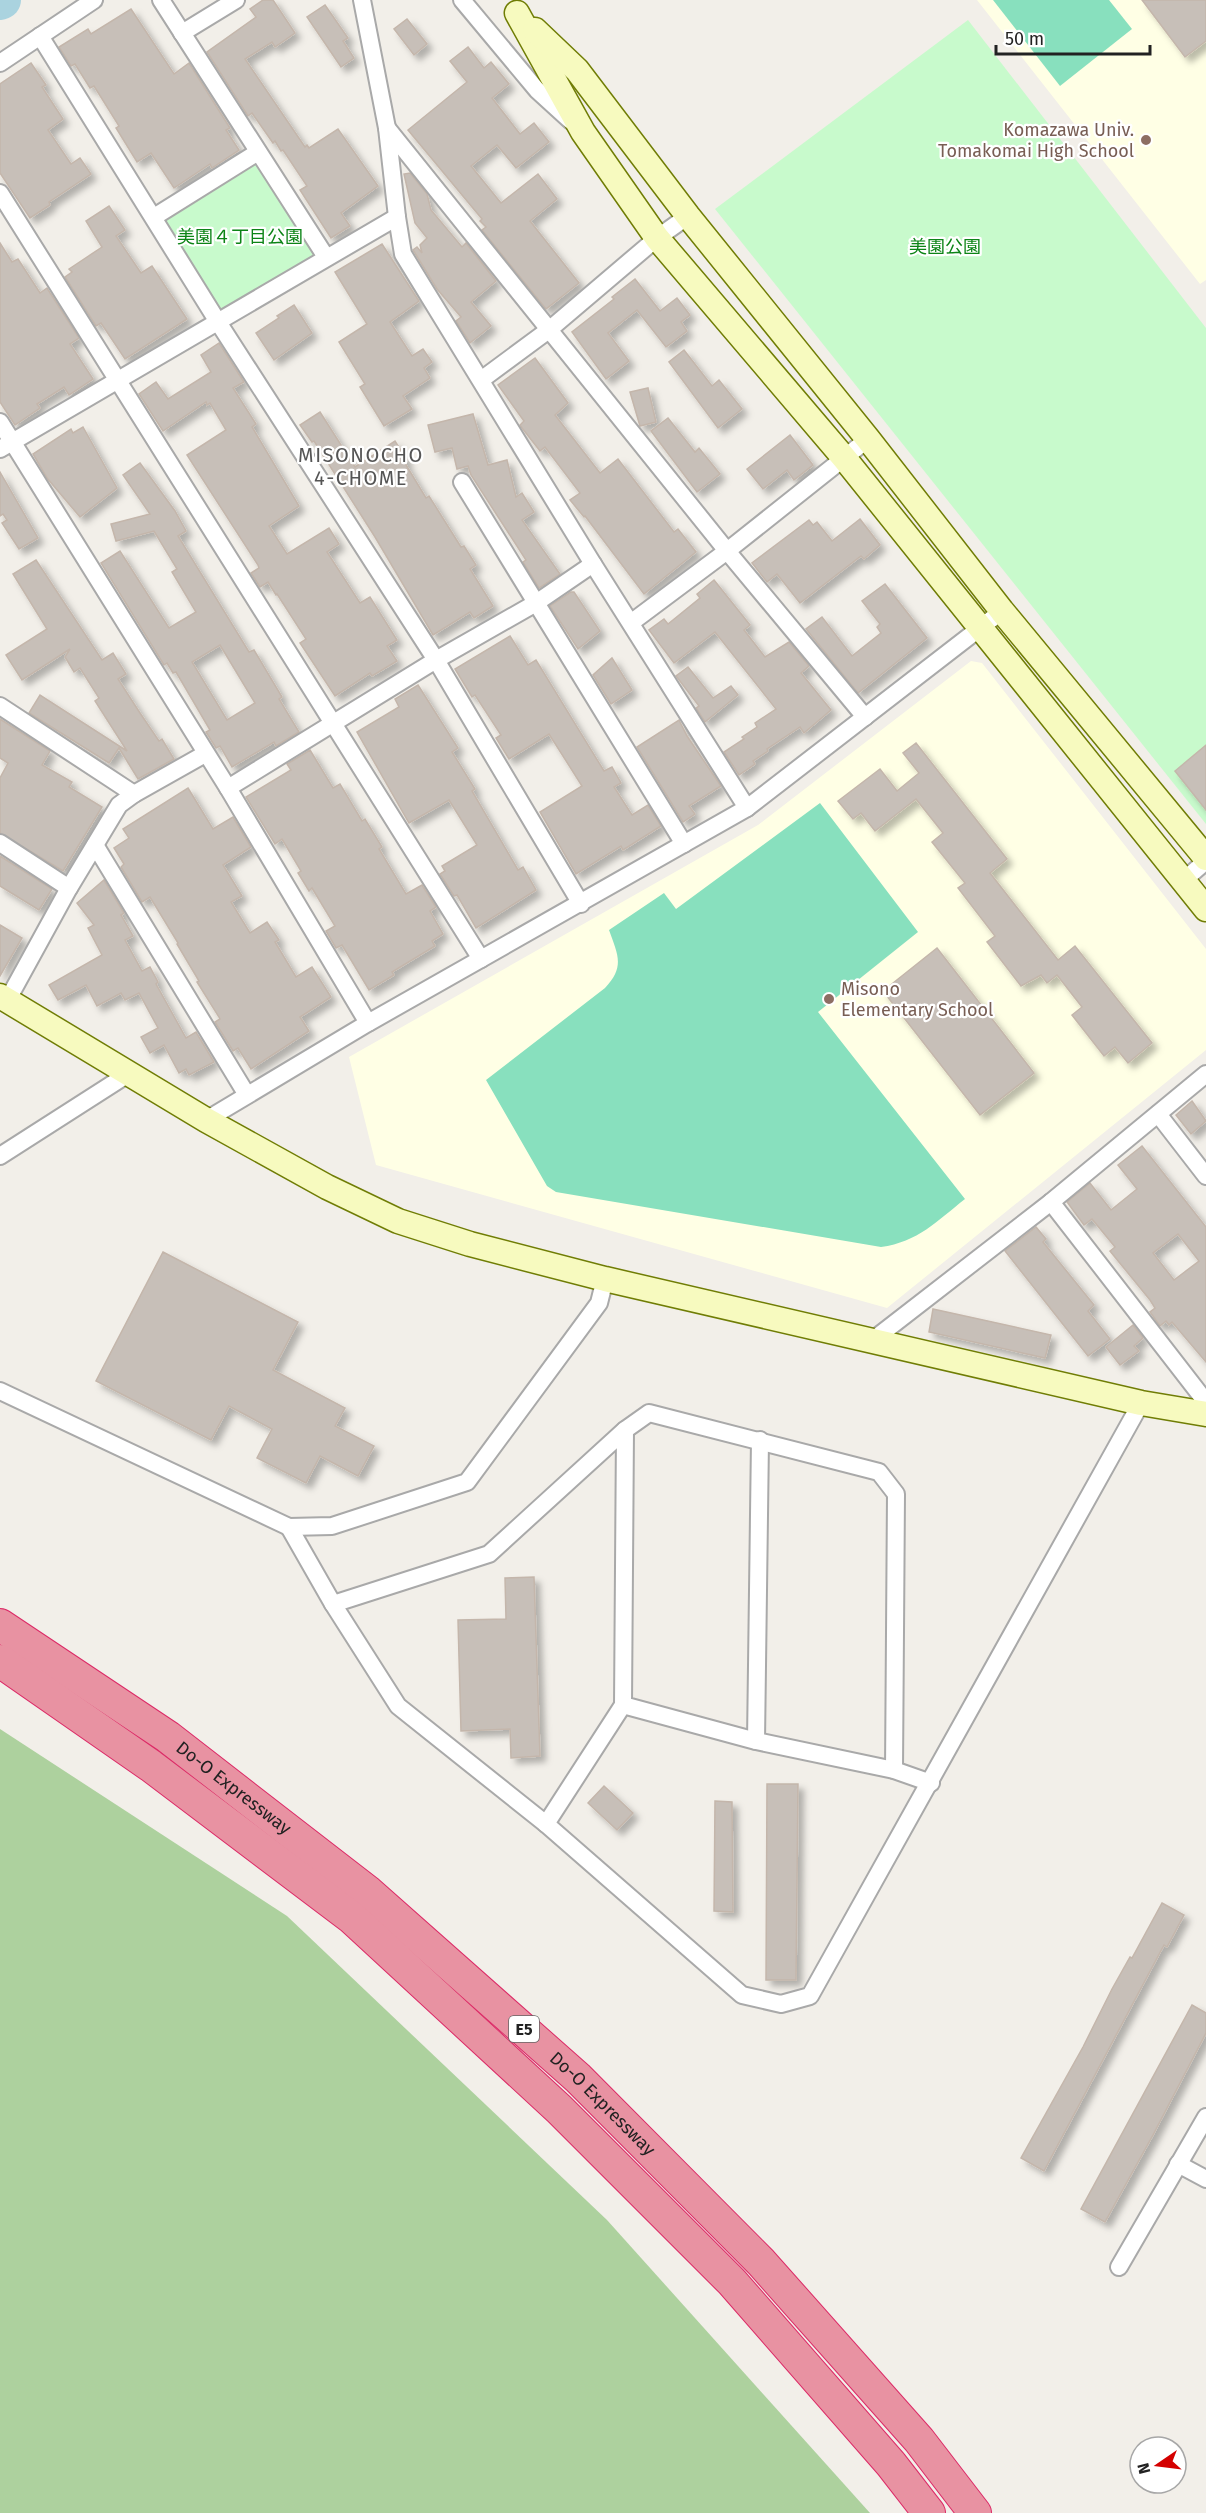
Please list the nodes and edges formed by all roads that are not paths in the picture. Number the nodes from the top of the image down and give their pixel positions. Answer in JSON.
{"nodes":[{"id":1,"x":94,"y":0,"type":"edge"},
{"id":2,"x":161,"y":0,"type":"edge"},
{"id":3,"x":236,"y":0,"type":"edge"},
{"id":4,"x":362,"y":0,"type":"edge"},
{"id":5,"x":462,"y":0,"type":"edge"},
{"id":6,"x":512,"y":6,"type":"edge"},
{"id":7,"x":182,"y":33,"type":"junction"},
{"id":8,"x":40,"y":36,"type":"junction"},
{"id":9,"x":0,"y":63,"type":"edge"},
{"id":10,"x":387,"y":128,"type":"junction"},
{"id":11,"x":583,"y":132,"type":"junction"},
{"id":12,"x":258,"y":152,"type":"junction"},
{"id":13,"x":0,"y":193,"type":"edge"},
{"id":14,"x":688,"y":216,"type":"junction"},
{"id":15,"x":154,"y":217,"type":"junction"},
{"id":16,"x":397,"y":217,"type":"junction"},
{"id":17,"x":657,"y":238,"type":"junction"},
{"id":18,"x":326,"y":257,"type":"junction"},
{"id":19,"x":218,"y":322,"type":"junction"},
{"id":20,"x":550,"y":329,"type":"junction"},
{"id":21,"x":119,"y":381,"type":"junction"},
{"id":22,"x":481,"y":381,"type":"junction"},
{"id":23,"x":0,"y":422,"type":"edge"},
{"id":24,"x":868,"y":439,"type":"junction"},
{"id":25,"x":6,"y":446,"type":"edge"},
{"id":26,"x":845,"y":459,"type":"junction"},
{"id":27,"x":462,"y":482,"type":"dead end"},
{"id":28,"x":728,"y":551,"type":"junction"},
{"id":29,"x":593,"y":564,"type":"junction"},
{"id":30,"x":536,"y":603,"type":"junction"},
{"id":31,"x":1002,"y":611,"type":"junction"},
{"id":32,"x":632,"y":622,"type":"junction"},
{"id":33,"x":981,"y":630,"type":"junction"},
{"id":34,"x":436,"y":660,"type":"junction"},
{"id":35,"x":0,"y":706,"type":"edge"},
{"id":36,"x":866,"y":717,"type":"junction"},
{"id":37,"x":334,"y":723,"type":"junction"},
{"id":38,"x":205,"y":754,"type":"junction"},
{"id":39,"x":228,"y":788,"type":"junction"},
{"id":40,"x":134,"y":794,"type":"junction"},
{"id":41,"x":747,"y":808,"type":"junction"},
{"id":42,"x":0,"y":843,"type":"edge"},
{"id":43,"x":684,"y":844,"type":"junction"},
{"id":44,"x":94,"y":845,"type":"junction"},
{"id":45,"x":1206,"y":859,"type":"edge"},
{"id":46,"x":1184,"y":880,"type":"junction"},
{"id":47,"x":69,"y":888,"type":"junction"},
{"id":48,"x":581,"y":904,"type":"junction"},
{"id":49,"x":1206,"y":909,"type":"edge"},
{"id":50,"x":481,"y":959,"type":"junction"},
{"id":51,"x":4,"y":998,"type":"edge"},
{"id":52,"x":368,"y":1023,"type":"junction"},
{"id":53,"x":128,"y":1074,"type":"junction"},
{"id":54,"x":1206,"y":1074,"type":"edge"},
{"id":55,"x":247,"y":1095,"type":"junction"},
{"id":56,"x":1158,"y":1114,"type":"junction"},
{"id":57,"x":206,"y":1120,"type":"junction"},
{"id":58,"x":0,"y":1156,"type":"edge"},
{"id":59,"x":1206,"y":1176,"type":"edge"},
{"id":60,"x":1051,"y":1202,"type":"junction"},
{"id":61,"x":605,"y":1279,"type":"junction"},
{"id":62,"x":873,"y":1340,"type":"junction"},
{"id":63,"x":0,"y":1391,"type":"edge"},
{"id":64,"x":1206,"y":1402,"type":"edge"},
{"id":65,"x":1141,"y":1403,"type":"junction"},
{"id":66,"x":1206,"y":1414,"type":"edge"},
{"id":67,"x":625,"y":1430,"type":"junction"},
{"id":68,"x":760,"y":1440,"type":"junction"},
{"id":69,"x":289,"y":1527,"type":"junction"},
{"id":70,"x":333,"y":1604,"type":"junction"},
{"id":71,"x":0,"y":1625,"type":"edge"},
{"id":72,"x":0,"y":1661,"type":"edge"},
{"id":73,"x":623,"y":1705,"type":"junction"},
{"id":74,"x":756,"y":1741,"type":"junction"},
{"id":75,"x":894,"y":1770,"type":"junction"},
{"id":76,"x":931,"y":1783,"type":"junction"},
{"id":77,"x":546,"y":1824,"type":"junction"},
{"id":78,"x":1206,"y":2117,"type":"edge"},
{"id":79,"x":1179,"y":2164,"type":"junction"},
{"id":80,"x":1206,"y":2179,"type":"edge"},
{"id":81,"x":1119,"y":2267,"type":"dead end"},
{"id":82,"x":929,"y":2513,"type":"edge"},
{"id":83,"x":975,"y":2513,"type":"edge"}],
"edges":[{"from":1,"to":8,"type":"street"},
{"from":2,"to":7,"type":"street"},
{"from":3,"to":7,"type":"street"},
{"from":4,"to":10,"type":"street"},
{"from":5,"to":11,"type":"street"},
{"from":6,"to":11,"type":"street"},
{"from":6,"to":14,"type":"street"},
{"from":7,"to":12,"type":"street"},
{"from":8,"to":9,"type":"street"},
{"from":8,"to":15,"type":"street"},
{"from":10,"to":16,"type":"street"},
{"from":10,"to":20,"type":"street"},
{"from":11,"to":17,"type":"street"},
{"from":12,"to":15,"type":"street"},
{"from":12,"to":18,"type":"street"},
{"from":13,"to":21,"type":"street"},
{"from":14,"to":17,"type":"street"},
{"from":14,"to":24,"type":"street"},
{"from":15,"to":19,"type":"street"},
{"from":16,"to":18,"type":"street"},
{"from":16,"to":22,"type":"street"},
{"from":17,"to":20,"type":"street"},
{"from":17,"to":26,"type":"street"},
{"from":18,"to":19,"type":"street"},
{"from":19,"to":21,"type":"street"},
{"from":19,"to":34,"type":"street"},
{"from":20,"to":22,"type":"street"},
{"from":20,"to":28,"type":"street"},
{"from":21,"to":25,"type":"street"},
{"from":21,"to":37,"type":"street"},
{"from":22,"to":29,"type":"street"},
{"from":23,"to":25,"type":"street"},
{"from":24,"to":26,"type":"street"},
{"from":24,"to":31,"type":"street"},
{"from":25,"to":38,"type":"street"},
{"from":26,"to":28,"type":"street"},
{"from":26,"to":33,"type":"street"},
{"from":27,"to":30,"type":"street"},
{"from":28,"to":32,"type":"street"},
{"from":28,"to":36,"type":"street"},
{"from":29,"to":30,"type":"street"},
{"from":29,"to":32,"type":"street"},
{"from":30,"to":34,"type":"street"},
{"from":30,"to":43,"type":"street"},
{"from":31,"to":33,"type":"street"},
{"from":31,"to":45,"type":"street"},
{"from":32,"to":41,"type":"street"},
{"from":33,"to":36,"type":"street"},
{"from":33,"to":46,"type":"street"},
{"from":34,"to":37,"type":"street"},
{"from":34,"to":48,"type":"street"},
{"from":35,"to":40,"type":"street"},
{"from":36,"to":41,"type":"street"},
{"from":37,"to":39,"type":"street"},
{"from":37,"to":50,"type":"street"},
{"from":38,"to":39,"type":"street"},
{"from":38,"to":40,"type":"street"},
{"from":39,"to":52,"type":"street"},
{"from":40,"to":44,"type":"street"},
{"from":41,"to":43,"type":"street"},
{"from":42,"to":47,"type":"street"},
{"from":43,"to":48,"type":"street"},
{"from":44,"to":47,"type":"street"},
{"from":44,"to":55,"type":"street"},
{"from":45,"to":46,"type":"street"},
{"from":46,"to":49,"type":"street"},
{"from":47,"to":51,"type":"street"},
{"from":48,"to":50,"type":"street"},
{"from":50,"to":52,"type":"street"},
{"from":51,"to":53,"type":"street"},
{"from":52,"to":55,"type":"street"},
{"from":53,"to":57,"type":"street"},
{"from":53,"to":58,"type":"street"},
{"from":54,"to":56,"type":"street"},
{"from":55,"to":57,"type":"street"},
{"from":56,"to":59,"type":"street"},
{"from":56,"to":60,"type":"street"},
{"from":57,"to":61,"type":"street"},
{"from":60,"to":62,"type":"street"},
{"from":60,"to":64,"type":"street"},
{"from":61,"to":62,"type":"street"},
{"from":61,"to":69,"type":"street"},
{"from":62,"to":65,"type":"street"},
{"from":63,"to":69,"type":"street"},
{"from":65,"to":66,"type":"street"},
{"from":65,"to":76,"type":"street"},
{"from":67,"to":68,"type":"street"},
{"from":67,"to":70,"type":"street"},
{"from":67,"to":73,"type":"street"},
{"from":68,"to":74,"type":"street"},
{"from":68,"to":75,"type":"street"},
{"from":69,"to":70,"type":"street"},
{"from":70,"to":77,"type":"street"},
{"from":71,"to":83,"type":"highway","name":"Do-O Expressway","number":"E5"},
{"from":72,"to":82,"type":"highway","name":"Do-O Expressway","number":"E5"},
{"from":73,"to":74,"type":"street"},
{"from":73,"to":77,"type":"street"},
{"from":74,"to":75,"type":"street"},
{"from":75,"to":76,"type":"street"},
{"from":76,"to":77,"type":"street"},
{"from":78,"to":79,"type":"street"},
{"from":79,"to":80,"type":"street"},
{"from":79,"to":81,"type":"street"}]}
